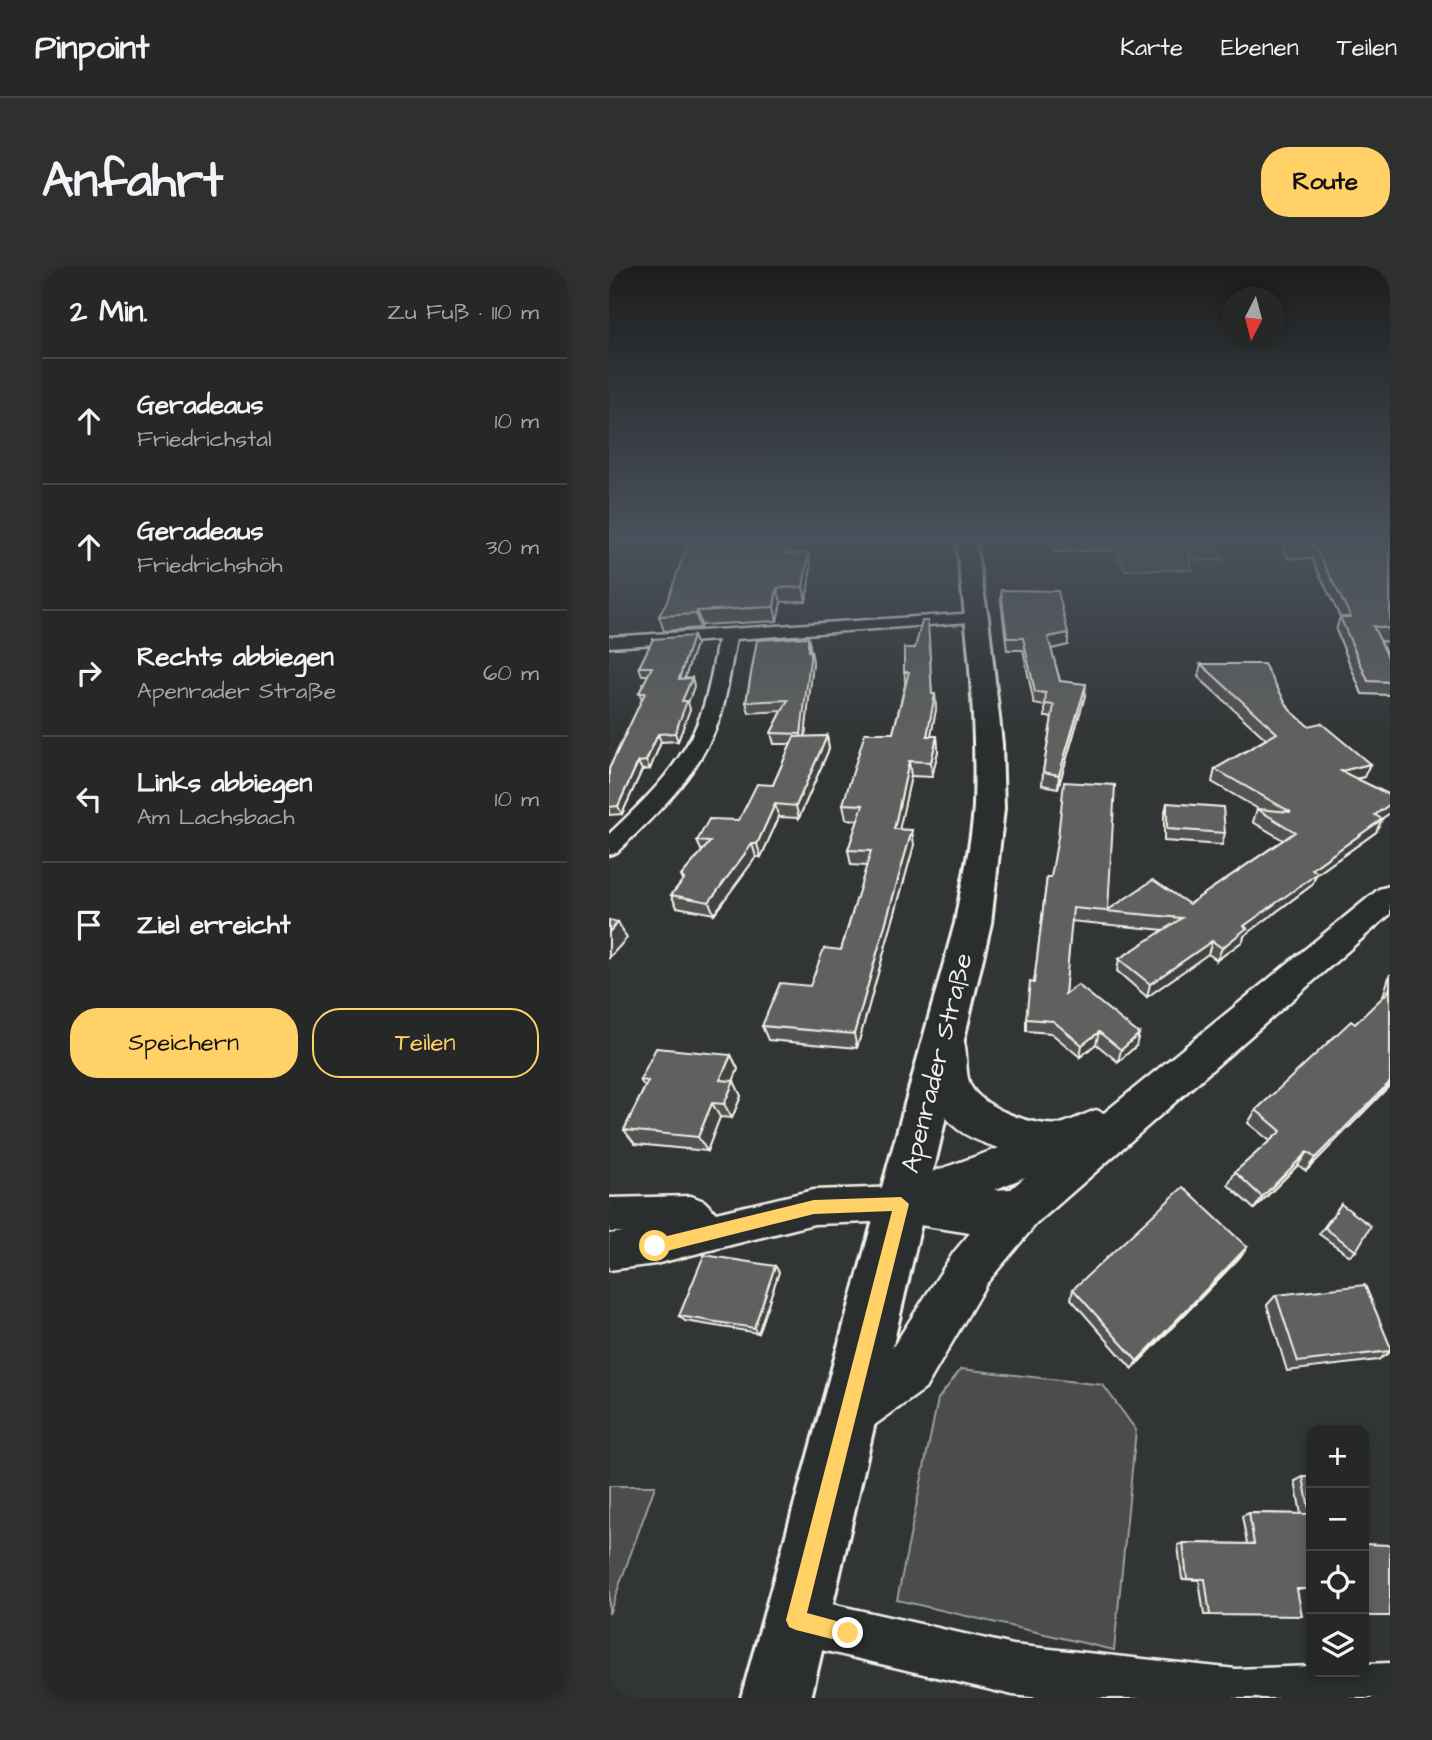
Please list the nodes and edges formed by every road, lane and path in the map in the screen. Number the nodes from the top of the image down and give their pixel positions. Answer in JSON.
{"nodes":[{"id":1,"x":975,"y":605,"type":"edge"},
{"id":2,"x":977,"y":618,"type":"junction"},
{"id":3,"x":728,"y":634,"type":"junction"},
{"id":4,"x":609,"y":642,"type":"edge"},
{"id":5,"x":609,"y":847,"type":"edge"},
{"id":6,"x":1390,"y":897,"type":"edge"},
{"id":7,"x":947,"y":1025,"type":"junction"},
{"id":8,"x":1140,"y":1106,"type":"junction"},
{"id":9,"x":1062,"y":1144,"type":"junction"},
{"id":10,"x":901,"y":1204,"type":"junction"},
{"id":11,"x":1020,"y":1209,"type":"junction"},
{"id":12,"x":609,"y":1215,"type":"edge"},
{"id":13,"x":710,"y":1232,"type":"junction"},
{"id":14,"x":609,"y":1252,"type":"edge"},
{"id":15,"x":848,"y":1413,"type":"junction"},
{"id":16,"x":796,"y":1620,"type":"junction"},
{"id":17,"x":1390,"y":1688,"type":"edge"},
{"id":18,"x":1236,"y":1696,"type":"edge"},
{"id":19,"x":776,"y":1698,"type":"edge"}],
"edges":[{"from":1,"to":2,"type":"main road","name":"Apenrader Straße"},
{"from":2,"to":3,"type":"street"},
{"from":2,"to":7,"type":"main road","name":"Apenrader Straße"},
{"from":3,"to":4,"type":"street"},
{"from":3,"to":5,"type":"street"},
{"from":6,"to":8,"type":"street"},
{"from":7,"to":9,"type":"street"},
{"from":7,"to":10,"type":"main road","name":"Apenrader Straße"},
{"from":8,"to":9,"type":"street"},
{"from":8,"to":11,"type":"street"},
{"from":9,"to":10,"type":"street"},
{"from":10,"to":11,"type":"street"},
{"from":10,"to":13,"type":"street"},
{"from":10,"to":15,"type":"main road","name":"Apenrader Straße"},
{"from":11,"to":15,"type":"street"},
{"from":12,"to":13,"type":"street"},
{"from":13,"to":14,"type":"street"},
{"from":15,"to":16,"type":"main road","name":"Apenrader Straße"},
{"from":16,"to":18,"type":"street"},
{"from":16,"to":19,"type":"main road","name":"Apenrader Straße"},
{"from":17,"to":18,"type":"street"}]}
